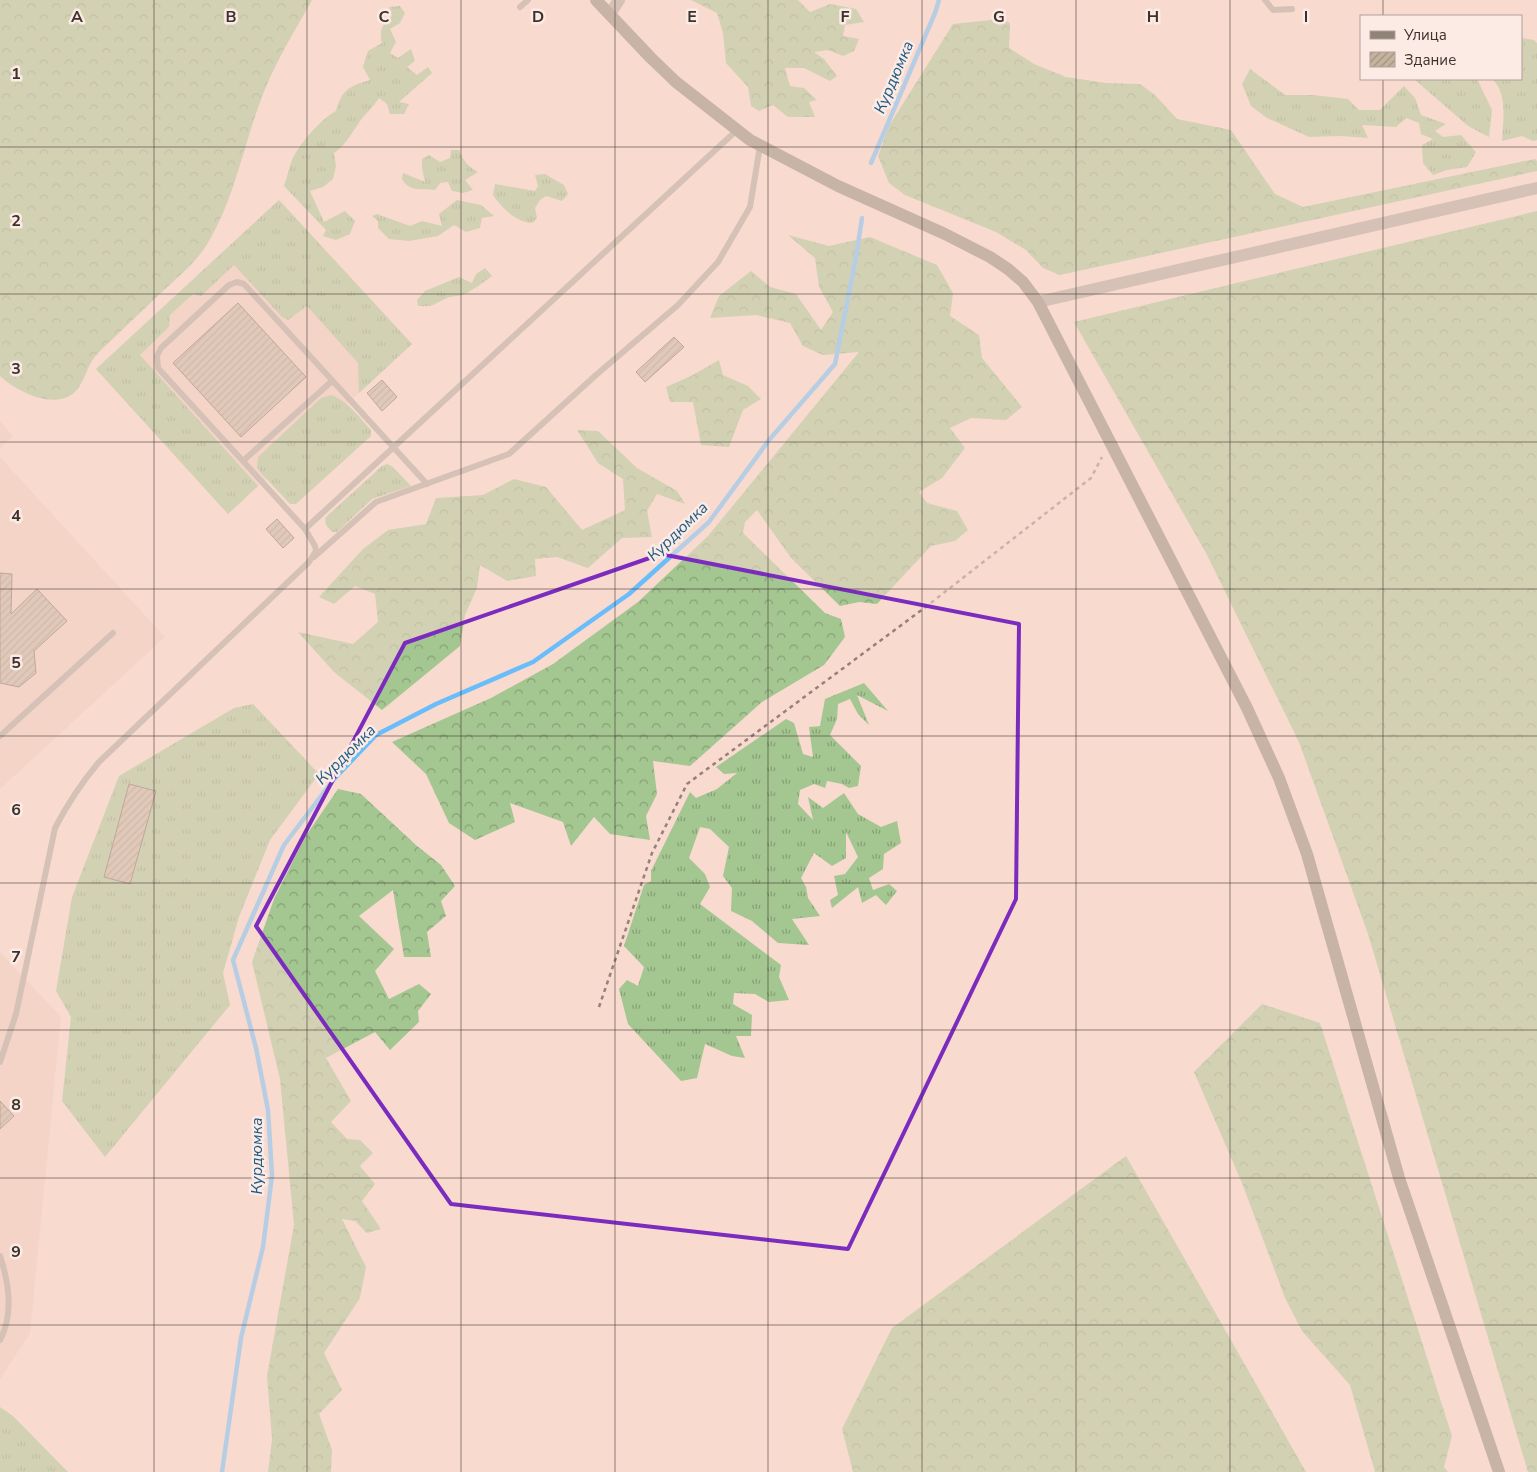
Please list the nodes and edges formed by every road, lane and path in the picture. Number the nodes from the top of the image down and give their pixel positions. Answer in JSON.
{"nodes":[{"id":1,"x":528,"y":0,"type":"edge"},
{"id":2,"x":596,"y":0,"type":"edge"},
{"id":3,"x":619,"y":0,"type":"edge"},
{"id":4,"x":1265,"y":0,"type":"edge"},
{"id":5,"x":520,"y":7,"type":"dead end"},
{"id":6,"x":1292,"y":9,"type":"dead end"},
{"id":7,"x":610,"y":14,"type":"junction"},
{"id":8,"x":737,"y":130,"type":"junction"},
{"id":9,"x":760,"y":146,"type":"junction"},
{"id":10,"x":1537,"y":188,"type":"edge"},
{"id":11,"x":1038,"y":302,"type":"junction"},
{"id":12,"x":332,"y":381,"type":"junction"},
{"id":13,"x":1111,"y":443,"type":"junction"},
{"id":14,"x":392,"y":447,"type":"junction"},
{"id":15,"x":243,"y":461,"type":"junction"},
{"id":16,"x":427,"y":484,"type":"junction"},
{"id":17,"x":305,"y":529,"type":"junction"},
{"id":18,"x":314,"y":557,"type":"junction"},
{"id":19,"x":113,"y":633,"type":"dead end"},
{"id":20,"x":0,"y":736,"type":"edge"},
{"id":21,"x":599,"y":1008,"type":"dead end"},
{"id":22,"x":0,"y":1062,"type":"edge"},
{"id":23,"x":0,"y":1256,"type":"edge"},
{"id":24,"x":0,"y":1340,"type":"edge"},
{"id":25,"x":1499,"y":1472,"type":"edge"}],
"edges":[{"from":1,"to":5,"type":"lane"},
{"from":2,"to":7,"type":"main road"},
{"from":3,"to":7,"type":"street"},
{"from":4,"to":6,"type":"lane"},
{"from":7,"to":8,"type":"main road"},
{"from":8,"to":9,"type":"main road"},
{"from":8,"to":14,"type":"lane"},
{"from":9,"to":11,"type":"main road"},
{"from":9,"to":16,"type":"lane"},
{"from":10,"to":11,"type":"street"},
{"from":11,"to":13,"type":"main road"},
{"from":12,"to":14,"type":"lane"},
{"from":12,"to":15,"type":"lane"},
{"from":12,"to":15,"type":"lane"},
{"from":13,"to":21,"type":"path"},
{"from":13,"to":25,"type":"main road"},
{"from":14,"to":16,"type":"lane"},
{"from":14,"to":17,"type":"lane"},
{"from":15,"to":17,"type":"lane"},
{"from":16,"to":18,"type":"lane"},
{"from":17,"to":18,"type":"lane"},
{"from":18,"to":22,"type":"lane"},
{"from":19,"to":20,"type":"lane"},
{"from":23,"to":24,"type":"lane"}]}
